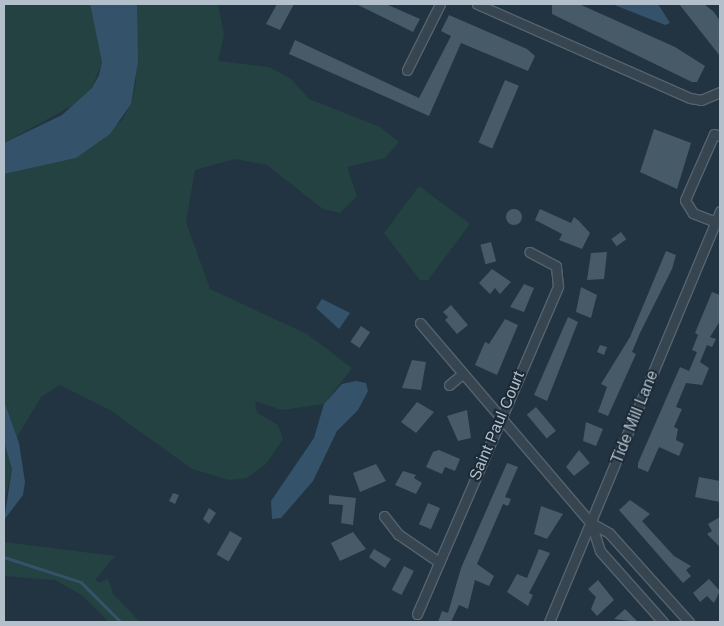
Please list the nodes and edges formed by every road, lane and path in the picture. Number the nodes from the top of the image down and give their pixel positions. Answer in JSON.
{"nodes":[{"id":1,"x":440,"y":4,"type":"edge"},
{"id":2,"x":476,"y":4,"type":"edge"},
{"id":3,"x":408,"y":70,"type":"dead end"},
{"id":4,"x":720,"y":92,"type":"edge"},
{"id":5,"x":720,"y":136,"type":"edge"},
{"id":6,"x":720,"y":211,"type":"edge"},
{"id":7,"x":716,"y":222,"type":"junction"},
{"id":8,"x":530,"y":252,"type":"dead end"},
{"id":9,"x":420,"y":323,"type":"dead end"},
{"id":10,"x":462,"y":374,"type":"junction"},
{"id":11,"x":448,"y":384,"type":"dead end"},
{"id":12,"x":500,"y":415,"type":"junction"},
{"id":13,"x":384,"y":516,"type":"dead end"},
{"id":14,"x":591,"y":523,"type":"junction"},
{"id":15,"x":439,"y":562,"type":"junction"},
{"id":16,"x":417,"y":614,"type":"dead end"},
{"id":17,"x":549,"y":622,"type":"edge"},
{"id":18,"x":663,"y":622,"type":"edge"},
{"id":19,"x":690,"y":622,"type":"edge"}],
"edges":[{"from":1,"to":3,"type":"street"},
{"from":2,"to":4,"type":"street"},
{"from":5,"to":7,"type":"street"},
{"from":6,"to":7,"type":"street","name":"Tide Mill Lane"},
{"from":7,"to":14,"type":"street","name":"Tide Mill Lane"},
{"from":8,"to":12,"type":"street","name":"Saint Paul Court"},
{"from":9,"to":10,"type":"street"},
{"from":10,"to":11,"type":"street"},
{"from":10,"to":12,"type":"street"},
{"from":12,"to":14,"type":"street"},
{"from":12,"to":15,"type":"street","name":"Saint Paul Court"},
{"from":13,"to":15,"type":"street"},
{"from":14,"to":17,"type":"street","name":"Tide Mill Lane"},
{"from":14,"to":18,"type":"street"},
{"from":14,"to":19,"type":"street"},
{"from":15,"to":16,"type":"street","name":"Saint Paul Court"}]}
